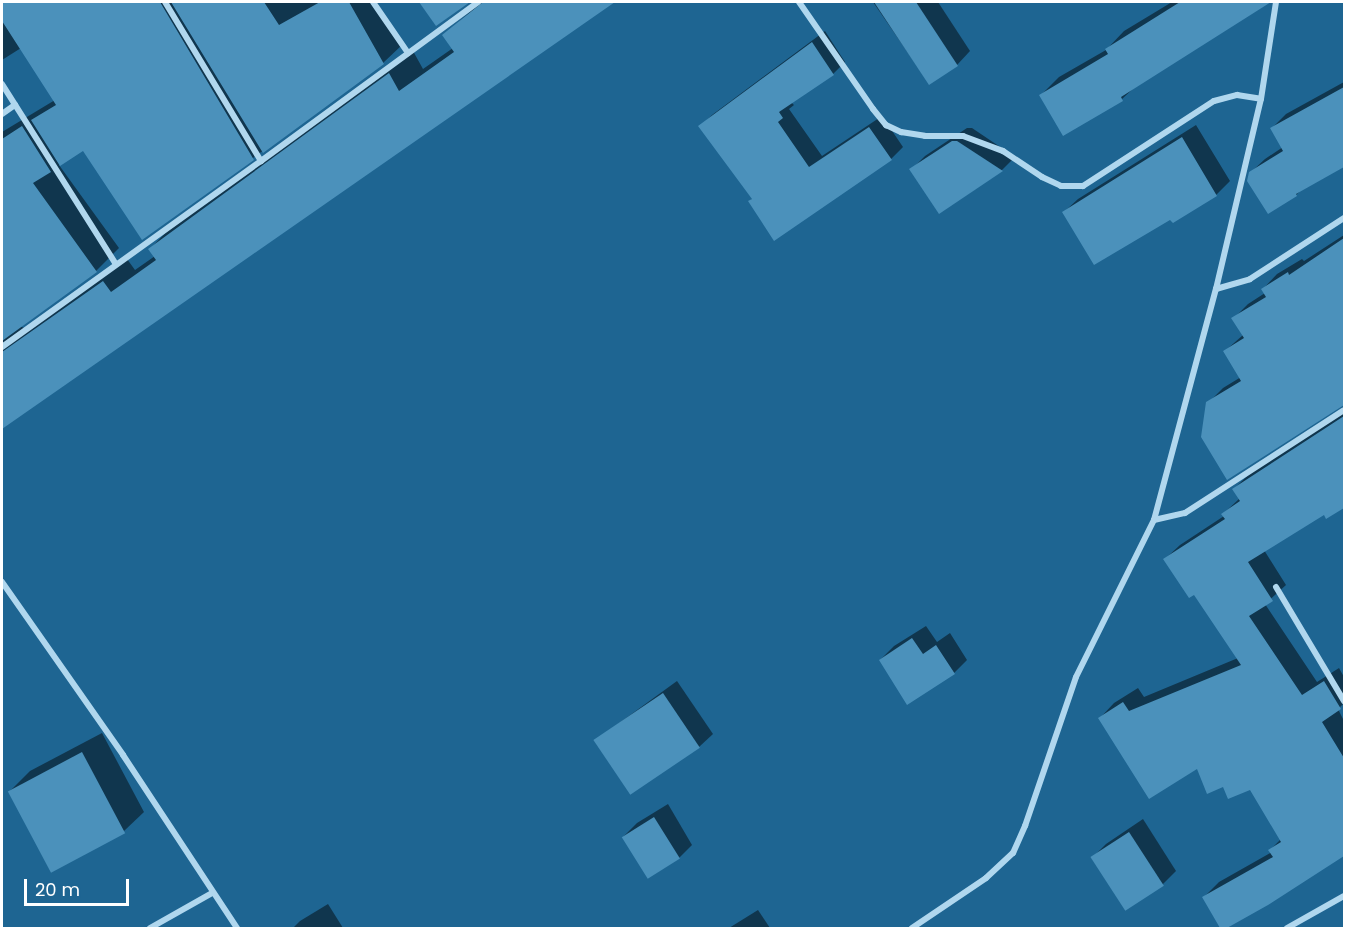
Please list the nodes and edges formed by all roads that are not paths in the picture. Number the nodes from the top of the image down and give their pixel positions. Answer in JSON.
{"nodes":[{"id":1,"x":165,"y":2,"type":"edge"},
{"id":2,"x":374,"y":2,"type":"edge"},
{"id":3,"x":478,"y":2,"type":"edge"},
{"id":4,"x":799,"y":2,"type":"edge"},
{"id":5,"x":1276,"y":2,"type":"edge"},
{"id":6,"x":408,"y":53,"type":"junction"},
{"id":7,"x":2,"y":84,"type":"edge"},
{"id":8,"x":1261,"y":99,"type":"junction"},
{"id":9,"x":15,"y":105,"type":"junction"},
{"id":10,"x":2,"y":114,"type":"edge"},
{"id":11,"x":261,"y":161,"type":"junction"},
{"id":12,"x":1344,"y":218,"type":"edge"},
{"id":13,"x":116,"y":264,"type":"junction"},
{"id":14,"x":1216,"y":289,"type":"junction"},
{"id":15,"x":2,"y":347,"type":"edge"},
{"id":16,"x":1344,"y":410,"type":"edge"},
{"id":17,"x":1154,"y":520,"type":"junction"},
{"id":18,"x":2,"y":582,"type":"edge"},
{"id":19,"x":1276,"y":587,"type":"dead end"},
{"id":20,"x":1344,"y":701,"type":"edge"},
{"id":21,"x":212,"y":893,"type":"junction"},
{"id":22,"x":1344,"y":896,"type":"edge"},
{"id":23,"x":150,"y":928,"type":"edge"},
{"id":24,"x":237,"y":928,"type":"edge"},
{"id":25,"x":912,"y":928,"type":"edge"},
{"id":26,"x":1287,"y":928,"type":"edge"}],
"edges":[{"from":1,"to":11,"type":"street"},
{"from":2,"to":6,"type":"street"},
{"from":3,"to":6,"type":"street"},
{"from":4,"to":8,"type":"street"},
{"from":5,"to":8,"type":"street"},
{"from":6,"to":11,"type":"street"},
{"from":7,"to":9,"type":"street"},
{"from":8,"to":14,"type":"street"},
{"from":9,"to":10,"type":"street"},
{"from":9,"to":13,"type":"street"},
{"from":11,"to":13,"type":"street"},
{"from":12,"to":14,"type":"street"},
{"from":13,"to":15,"type":"street"},
{"from":14,"to":17,"type":"street"},
{"from":16,"to":17,"type":"street"},
{"from":17,"to":25,"type":"street"},
{"from":18,"to":21,"type":"street"},
{"from":19,"to":20,"type":"street"},
{"from":21,"to":23,"type":"street"},
{"from":21,"to":24,"type":"street"},
{"from":22,"to":26,"type":"street"}]}
